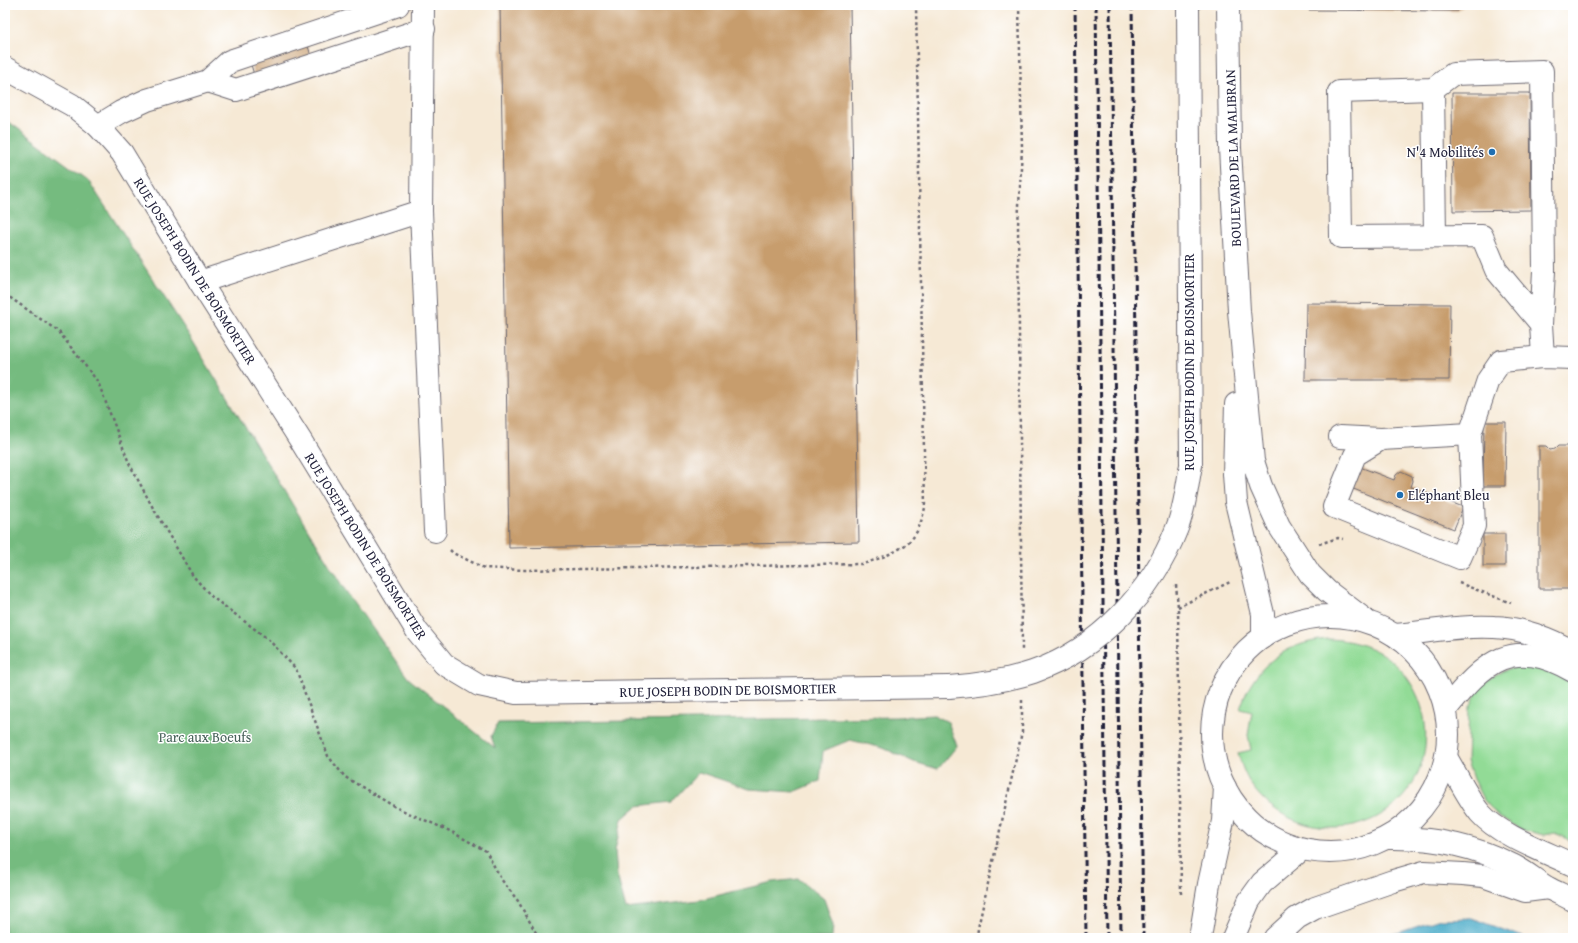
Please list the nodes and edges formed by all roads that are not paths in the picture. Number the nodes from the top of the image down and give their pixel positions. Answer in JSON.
{"nodes":[{"id":1,"x":398,"y":5,"type":"edge"},
{"id":2,"x":423,"y":5,"type":"edge"},
{"id":3,"x":1188,"y":5,"type":"edge"},
{"id":4,"x":1228,"y":5,"type":"edge"},
{"id":5,"x":424,"y":29,"type":"junction"},
{"id":6,"x":5,"y":68,"type":"edge"},
{"id":7,"x":208,"y":81,"type":"junction"},
{"id":8,"x":1433,"y":89,"type":"junction"},
{"id":9,"x":98,"y":126,"type":"junction"},
{"id":10,"x":421,"y":211,"type":"junction"},
{"id":11,"x":1435,"y":236,"type":"junction"},
{"id":12,"x":200,"y":282,"type":"junction"},
{"id":13,"x":1239,"y":311,"type":"junction"},
{"id":14,"x":1541,"y":324,"type":"junction"},
{"id":15,"x":1543,"y":358,"type":"junction"},
{"id":16,"x":1573,"y":358,"type":"edge"},
{"id":17,"x":1470,"y":434,"type":"junction"},
{"id":18,"x":1340,"y":438,"type":"dead end"},
{"id":19,"x":1381,"y":438,"type":"junction"},
{"id":20,"x":435,"y":531,"type":"road end"},
{"id":21,"x":1366,"y":621,"type":"junction"},
{"id":22,"x":1395,"y":636,"type":"junction"},
{"id":23,"x":1263,"y":637,"type":"junction"},
{"id":24,"x":1573,"y":652,"type":"edge"},
{"id":25,"x":1573,"y":671,"type":"edge"},
{"id":26,"x":1446,"y":709,"type":"junction"},
{"id":27,"x":1446,"y":757,"type":"junction"},
{"id":28,"x":1225,"y":788,"type":"junction"},
{"id":29,"x":1387,"y":838,"type":"junction"},
{"id":30,"x":1302,"y":850,"type":"junction"},
{"id":31,"x":1573,"y":865,"type":"edge"},
{"id":32,"x":1548,"y":888,"type":"junction"},
{"id":33,"x":1573,"y":900,"type":"edge"},
{"id":34,"x":1200,"y":938,"type":"edge"},
{"id":35,"x":1233,"y":938,"type":"edge"},
{"id":36,"x":1275,"y":938,"type":"edge"}],
"edges":[{"from":1,"to":7,"type":"main road"},
{"from":2,"to":5,"type":"main road"},
{"from":3,"to":12,"type":"main road","name":"RUE JOSEPH BODIN DE BOISMORTIER","bridge":true},
{"from":4,"to":13,"type":"main road","name":"BOULEVARD DE LA MALIBRAN"},
{"from":5,"to":7,"type":"main road"},
{"from":5,"to":10,"type":"main road"},
{"from":6,"to":9,"type":"main road","name":"RUE JOSEPH BODIN DE BOISMORTIER"},
{"from":7,"to":9,"type":"main road"},
{"from":8,"to":11,"type":"main road"},
{"from":8,"to":11,"type":"main road"},
{"from":8,"to":14,"type":"main road"},
{"from":9,"to":12,"type":"main road","name":"RUE JOSEPH BODIN DE BOISMORTIER"},
{"from":10,"to":12,"type":"main road"},
{"from":10,"to":20,"type":"main road"},
{"from":11,"to":14,"type":"main road"},
{"from":13,"to":21,"type":"main road","name":"BOULEVARD DE LA MALIBRAN"},
{"from":13,"to":23,"type":"main road","name":"BOULEVARD DE LA MALIBRAN"},
{"from":14,"to":15,"type":"main road"},
{"from":15,"to":16,"type":"main road"},
{"from":15,"to":17,"type":"main road"},
{"from":17,"to":19,"type":"main road"},
{"from":17,"to":19,"type":"main road"},
{"from":18,"to":19,"type":"main road"},
{"from":21,"to":22,"type":"main road"},
{"from":21,"to":23,"type":"main road"},
{"from":22,"to":24,"type":"main road"},
{"from":22,"to":26,"type":"main road"},
{"from":23,"to":28,"type":"main road"},
{"from":25,"to":26,"type":"main road"},
{"from":26,"to":27,"type":"main road"},
{"from":27,"to":29,"type":"main road"},
{"from":27,"to":31,"type":"main road"},
{"from":28,"to":30,"type":"main road"},
{"from":28,"to":34,"type":"main road"},
{"from":29,"to":30,"type":"main road"},
{"from":29,"to":32,"type":"main road"},
{"from":30,"to":35,"type":"main road"},
{"from":32,"to":33,"type":"main road"},
{"from":32,"to":36,"type":"main road"}]}
